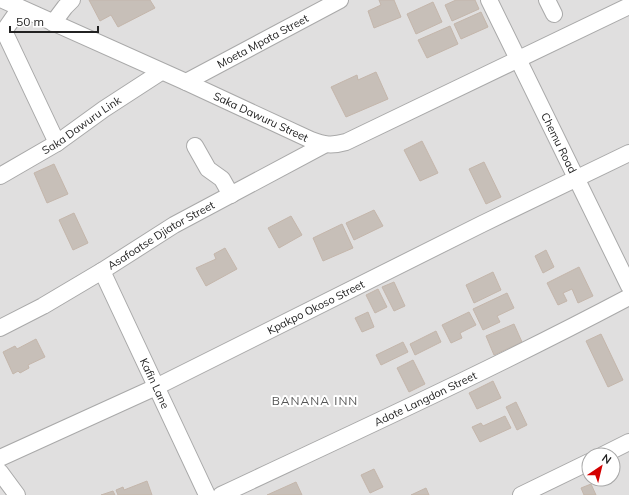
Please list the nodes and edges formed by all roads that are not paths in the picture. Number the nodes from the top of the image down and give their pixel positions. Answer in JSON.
{"nodes":[{"id":1,"x":3,"y":0,"type":"edge"},
{"id":2,"x":72,"y":0,"type":"edge"},
{"id":3,"x":340,"y":0,"type":"edge"},
{"id":4,"x":489,"y":0,"type":"edge"},
{"id":5,"x":629,"y":6,"type":"edge"},
{"id":6,"x":20,"y":8,"type":"junction"},
{"id":7,"x":54,"y":23,"type":"junction"},
{"id":8,"x":2,"y":32,"type":"edge"},
{"id":9,"x":519,"y":60,"type":"junction"},
{"id":10,"x":161,"y":72,"type":"junction"},
{"id":11,"x":186,"y":82,"type":"junction"},
{"id":12,"x":58,"y":143,"type":"junction"},
{"id":13,"x":324,"y":145,"type":"junction"},
{"id":14,"x":195,"y":146,"type":"dead end"},
{"id":15,"x":629,"y":153,"type":"edge"},
{"id":16,"x":0,"y":176,"type":"edge"},
{"id":17,"x":576,"y":178,"type":"junction"},
{"id":18,"x":231,"y":195,"type":"junction"},
{"id":19,"x":102,"y":272,"type":"junction"},
{"id":20,"x":629,"y":286,"type":"edge"},
{"id":21,"x":629,"y":298,"type":"edge"},
{"id":22,"x":0,"y":328,"type":"edge"},
{"id":23,"x":156,"y":387,"type":"junction"},
{"id":24,"x":629,"y":442,"type":"edge"},
{"id":25,"x":619,"y":447,"type":"edge"},
{"id":26,"x":0,"y":458,"type":"edge"},
{"id":27,"x":581,"y":466,"type":"edge"},
{"id":28,"x":0,"y":472,"type":"edge"},
{"id":29,"x":17,"y":495,"type":"edge"},
{"id":30,"x":207,"y":495,"type":"edge"},
{"id":31,"x":221,"y":495,"type":"edge"},
{"id":32,"x":520,"y":495,"type":"edge"}],
"edges":[{"from":1,"to":6,"type":"street","name":"Saka Dawuru Street"},
{"from":2,"to":7,"type":"street"},
{"from":3,"to":11,"type":"street","name":"Moeta Mpata Street"},
{"from":4,"to":9,"type":"street","name":"Chemu Road"},
{"from":5,"to":9,"type":"street"},
{"from":6,"to":7,"type":"street","name":"Saka Dawuru Street"},
{"from":6,"to":8,"type":"street"},
{"from":7,"to":10,"type":"street","name":"Saka Dawuru Street"},
{"from":8,"to":12,"type":"street"},
{"from":9,"to":13,"type":"street","name":"Saka Dawuru Street"},
{"from":9,"to":17,"type":"street","name":"Chemu Road"},
{"from":10,"to":11,"type":"street","name":"Saka Dawuru Street"},
{"from":10,"to":12,"type":"street","name":"Saka Dawuru Link"},
{"from":11,"to":13,"type":"street","name":"Saka Dawuru Street"},
{"from":12,"to":16,"type":"street","name":"Saka Dawuru Link"},
{"from":13,"to":18,"type":"street","name":"Asafoatse Djiator Street"},
{"from":14,"to":18,"type":"street"},
{"from":15,"to":17,"type":"street","name":"Kpakpo Okoso Street"},
{"from":17,"to":20,"type":"street","name":"Chemu Road"},
{"from":17,"to":23,"type":"street","name":"Kpakpo Okoso Street"},
{"from":18,"to":19,"type":"street","name":"Asafoatse Djiator Street"},
{"from":19,"to":22,"type":"street","name":"Asafoatse Djiator Street"},
{"from":19,"to":23,"type":"street","name":"Kafin Lane"},
{"from":21,"to":31,"type":"street","name":"Adote Langdon Street"},
{"from":23,"to":26,"type":"street","name":"Kpakpo Okoso Street"},
{"from":23,"to":30,"type":"street","name":"Kafin Lane"},
{"from":24,"to":25,"type":"street"},
{"from":27,"to":32,"type":"street"},
{"from":28,"to":29,"type":"street"}]}
